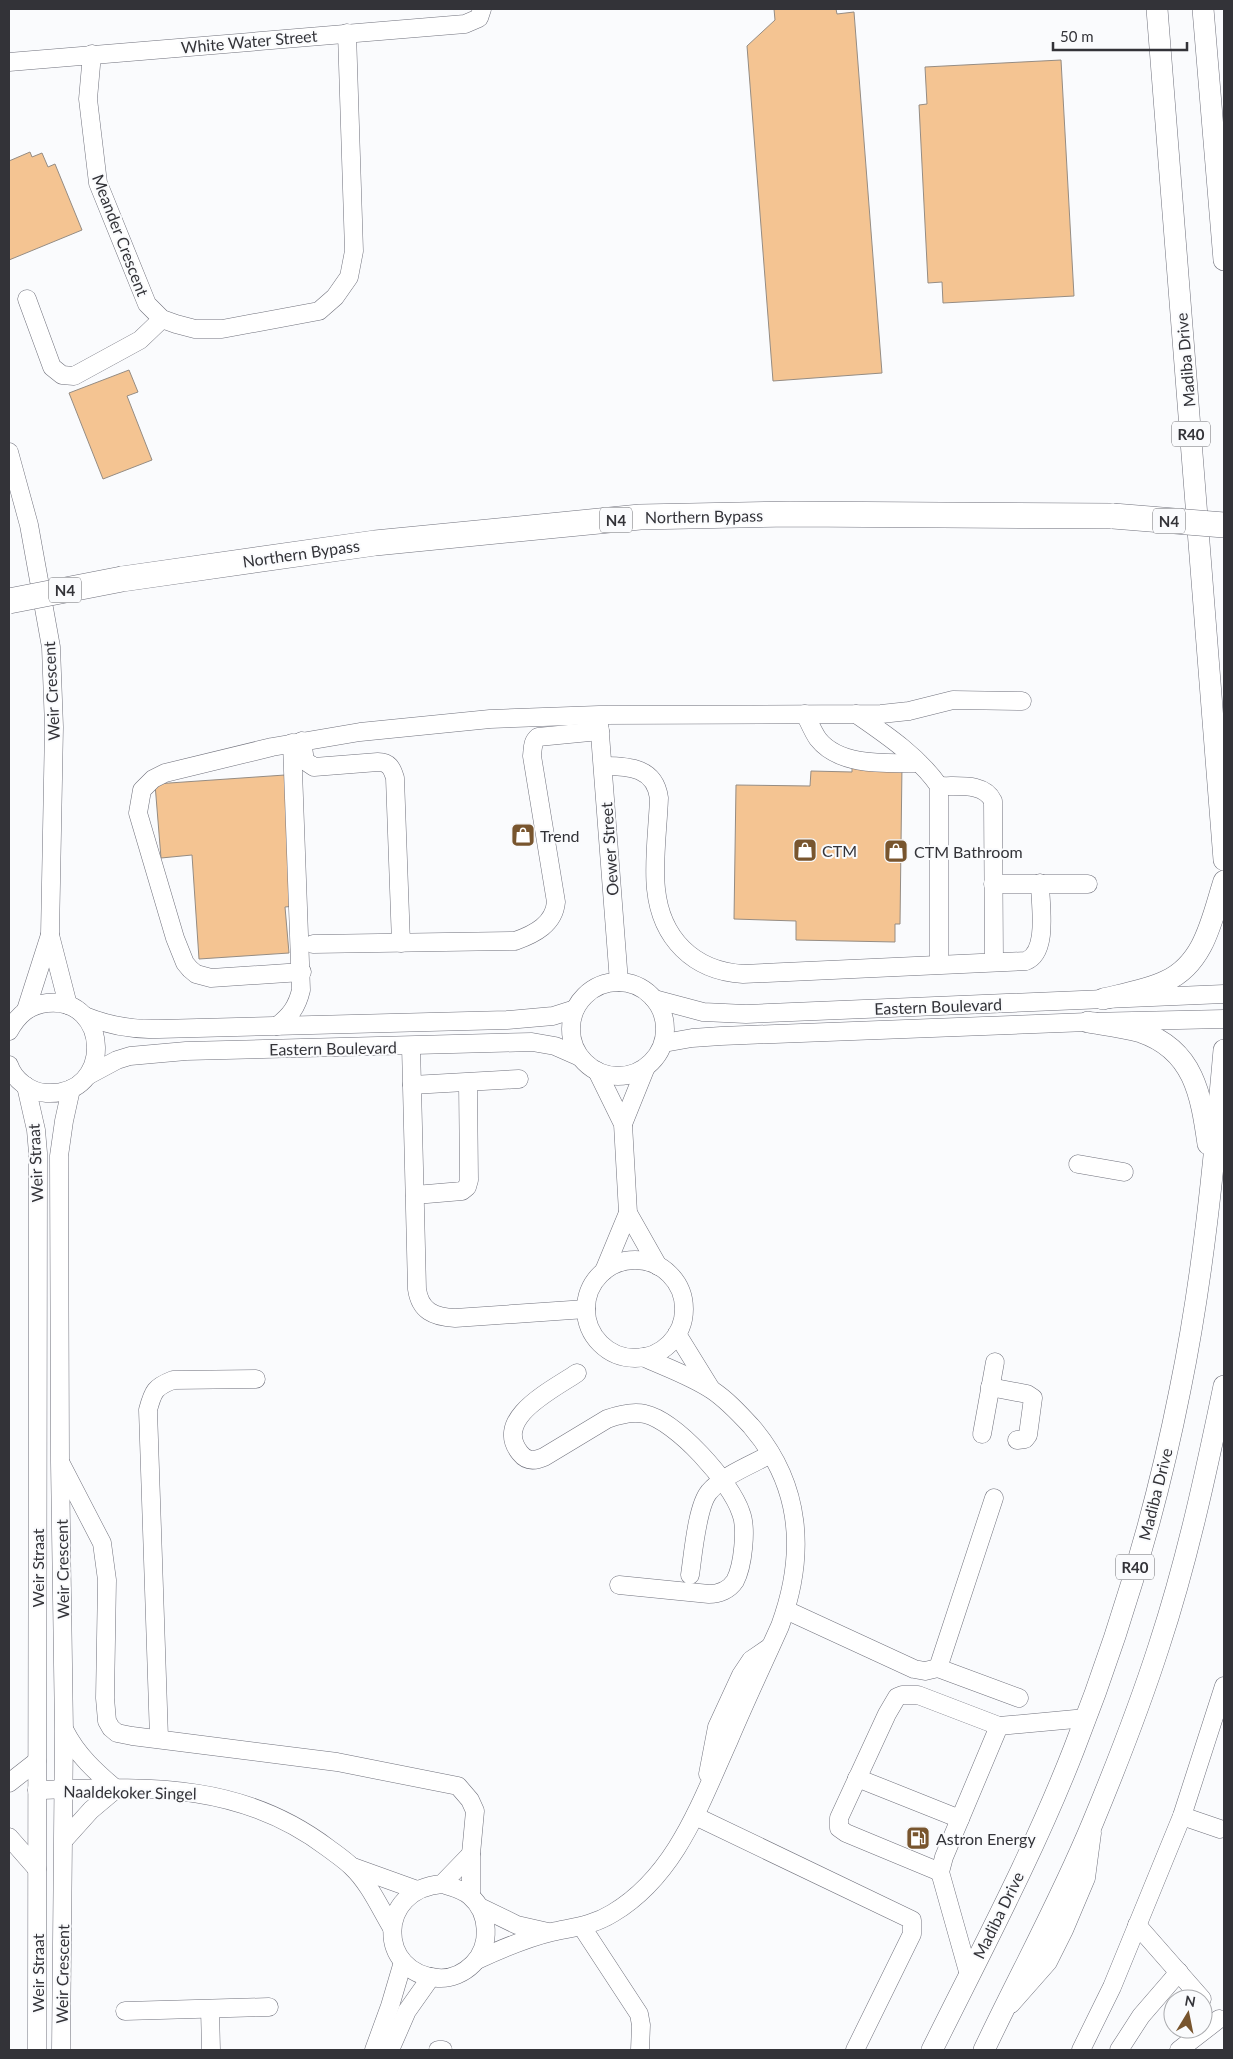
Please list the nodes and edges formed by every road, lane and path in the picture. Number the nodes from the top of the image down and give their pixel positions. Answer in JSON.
{"nodes":[{"id":1,"x":482,"y":9,"type":"edge"},
{"id":2,"x":1157,"y":9,"type":"edge"},
{"id":3,"x":1203,"y":9,"type":"edge"},
{"id":4,"x":347,"y":33,"type":"junction"},
{"id":5,"x":92,"y":54,"type":"junction"},
{"id":6,"x":9,"y":62,"type":"edge"},
{"id":7,"x":1224,"y":260,"type":"edge"},
{"id":8,"x":26,"y":299,"type":"dead end"},
{"id":9,"x":162,"y":319,"type":"junction"},
{"id":10,"x":9,"y":452,"type":"edge"},
{"id":11,"x":1224,"y":525,"type":"edge"},
{"id":12,"x":9,"y":601,"type":"edge"},
{"id":13,"x":1022,"y":701,"type":"dead end"},
{"id":14,"x":805,"y":714,"type":"junction"},
{"id":15,"x":856,"y":714,"type":"junction"},
{"id":16,"x":600,"y":723,"type":"junction"},
{"id":17,"x":297,"y":742,"type":"junction"},
{"id":18,"x":919,"y":763,"type":"junction"},
{"id":19,"x":604,"y":766,"type":"junction"},
{"id":20,"x":939,"y":786,"type":"junction"},
{"id":21,"x":1224,"y":860,"type":"edge"},
{"id":22,"x":1224,"y":881,"type":"edge"},
{"id":23,"x":1040,"y":883,"type":"junction"},
{"id":24,"x":993,"y":884,"type":"junction"},
{"id":25,"x":1088,"y":884,"type":"dead end"},
{"id":26,"x":50,"y":935,"type":"junction"},
{"id":27,"x":401,"y":942,"type":"junction"},
{"id":28,"x":313,"y":944,"type":"dead end"},
{"id":29,"x":994,"y":962,"type":"junction"},
{"id":30,"x":939,"y":964,"type":"junction"},
{"id":31,"x":302,"y":972,"type":"junction"},
{"id":32,"x":619,"y":982,"type":"junction"},
{"id":33,"x":1224,"y":994,"type":"edge"},
{"id":34,"x":654,"y":999,"type":"junction"},
{"id":35,"x":1103,"y":999,"type":"junction"},
{"id":36,"x":68,"y":1005,"type":"junction"},
{"id":37,"x":575,"y":1009,"type":"junction"},
{"id":38,"x":26,"y":1010,"type":"junction"},
{"id":39,"x":85,"y":1016,"type":"junction"},
{"id":40,"x":1224,"y":1019,"type":"edge"},
{"id":41,"x":1088,"y":1022,"type":"junction"},
{"id":42,"x":277,"y":1026,"type":"junction"},
{"id":43,"x":9,"y":1031,"type":"edge"},
{"id":44,"x":664,"y":1043,"type":"junction"},
{"id":45,"x":411,"y":1046,"type":"junction"},
{"id":46,"x":1224,"y":1050,"type":"edge"},
{"id":47,"x":580,"y":1057,"type":"junction"},
{"id":48,"x":646,"y":1067,"type":"junction"},
{"id":49,"x":9,"y":1068,"type":"edge"},
{"id":50,"x":597,"y":1071,"type":"junction"},
{"id":51,"x":89,"y":1074,"type":"junction"},
{"id":52,"x":519,"y":1079,"type":"dead end"},
{"id":53,"x":468,"y":1082,"type":"junction"},
{"id":54,"x":412,"y":1085,"type":"junction"},
{"id":55,"x":26,"y":1086,"type":"junction"},
{"id":56,"x":71,"y":1089,"type":"junction"},
{"id":57,"x":623,"y":1124,"type":"junction"},
{"id":58,"x":1078,"y":1164,"type":"dead end"},
{"id":59,"x":1124,"y":1172,"type":"dead end"},
{"id":60,"x":1212,"y":1176,"type":"junction"},
{"id":61,"x":415,"y":1195,"type":"junction"},
{"id":62,"x":628,"y":1213,"type":"junction"},
{"id":63,"x":658,"y":1266,"type":"junction"},
{"id":64,"x":604,"y":1271,"type":"junction"},
{"id":65,"x":586,"y":1309,"type":"junction"},
{"id":66,"x":677,"y":1334,"type":"junction"},
{"id":67,"x":643,"y":1357,"type":"junction"},
{"id":68,"x":995,"y":1362,"type":"dead end"},
{"id":69,"x":577,"y":1373,"type":"dead end"},
{"id":70,"x":256,"y":1379,"type":"dead end"},
{"id":71,"x":1224,"y":1386,"type":"edge"},
{"id":72,"x":990,"y":1387,"type":"junction"},
{"id":73,"x":711,"y":1390,"type":"junction"},
{"id":74,"x":982,"y":1434,"type":"dead end"},
{"id":75,"x":1017,"y":1440,"type":"dead end"},
{"id":76,"x":1218,"y":1441,"type":"edge"},
{"id":77,"x":772,"y":1454,"type":"junction"},
{"id":78,"x":60,"y":1462,"type":"junction"},
{"id":79,"x":724,"y":1480,"type":"junction"},
{"id":80,"x":994,"y":1498,"type":"dead end"},
{"id":81,"x":690,"y":1574,"type":"dead end"},
{"id":82,"x":618,"y":1585,"type":"dead end"},
{"id":83,"x":786,"y":1610,"type":"junction"},
{"id":84,"x":938,"y":1668,"type":"junction"},
{"id":85,"x":1224,"y":1686,"type":"edge"},
{"id":86,"x":1019,"y":1698,"type":"dead end"},
{"id":87,"x":1086,"y":1718,"type":"junction"},
{"id":88,"x":998,"y":1726,"type":"junction"},
{"id":89,"x":64,"y":1731,"type":"junction"},
{"id":90,"x":159,"y":1738,"type":"junction"},
{"id":91,"x":37,"y":1761,"type":"junction"},
{"id":92,"x":857,"y":1778,"type":"junction"},
{"id":93,"x":9,"y":1783,"type":"edge"},
{"id":94,"x":116,"y":1789,"type":"junction"},
{"id":95,"x":37,"y":1790,"type":"junction"},
{"id":96,"x":64,"y":1790,"type":"junction"},
{"id":97,"x":694,"y":1816,"type":"junction"},
{"id":98,"x":1182,"y":1816,"type":"junction"},
{"id":99,"x":960,"y":1819,"type":"junction"},
{"id":100,"x":1220,"y":1829,"type":"dead end"},
{"id":101,"x":9,"y":1837,"type":"edge"},
{"id":102,"x":64,"y":1840,"type":"junction"},
{"id":103,"x":471,"y":1854,"type":"junction"},
{"id":104,"x":353,"y":1867,"type":"junction"},
{"id":105,"x":37,"y":1869,"type":"junction"},
{"id":106,"x":940,"y":1872,"type":"junction"},
{"id":107,"x":442,"y":1884,"type":"junction"},
{"id":108,"x":417,"y":1890,"type":"junction"},
{"id":109,"x":475,"y":1902,"type":"junction"},
{"id":110,"x":1137,"y":1925,"type":"junction"},
{"id":111,"x":582,"y":1927,"type":"junction"},
{"id":112,"x":392,"y":1928,"type":"junction"},
{"id":113,"x":551,"y":1932,"type":"junction"},
{"id":114,"x":477,"y":1960,"type":"junction"},
{"id":115,"x":403,"y":1962,"type":"junction"},
{"id":116,"x":1179,"y":1972,"type":"junction"},
{"id":117,"x":970,"y":1975,"type":"junction"},
{"id":118,"x":431,"y":1977,"type":"junction"},
{"id":119,"x":1194,"y":1989,"type":"edge"},
{"id":120,"x":270,"y":2007,"type":"dead end"},
{"id":121,"x":210,"y":2009,"type":"junction"},
{"id":122,"x":125,"y":2011,"type":"dead end"},
{"id":123,"x":1213,"y":2011,"type":"edge"},
{"id":124,"x":1222,"y":2021,"type":"edge"},
{"id":125,"x":931,"y":2046,"type":"edge"},
{"id":126,"x":37,"y":2050,"type":"edge"},
{"id":127,"x":61,"y":2050,"type":"edge"},
{"id":128,"x":211,"y":2050,"type":"edge"},
{"id":129,"x":374,"y":2050,"type":"edge"},
{"id":130,"x":390,"y":2050,"type":"edge"},
{"id":131,"x":438,"y":2050,"type":"edge"},
{"id":132,"x":443,"y":2050,"type":"edge"},
{"id":133,"x":640,"y":2050,"type":"edge"},
{"id":134,"x":855,"y":2050,"type":"edge"},
{"id":135,"x":984,"y":2050,"type":"edge"},
{"id":136,"x":1082,"y":2050,"type":"edge"},
{"id":137,"x":1119,"y":2050,"type":"edge"},
{"id":138,"x":1180,"y":2050,"type":"edge"}],
"edges":[{"from":1,"to":4,"type":"street","name":"White Water Street"},
{"from":2,"to":21,"type":"main road","name":"Madiba Drive","number":"R40"},
{"from":3,"to":7,"type":"main road"},
{"from":4,"to":5,"type":"street","name":"White Water Street"},
{"from":4,"to":9,"type":"street"},
{"from":5,"to":6,"type":"street","name":"White Water Street"},
{"from":5,"to":9,"type":"street","name":"Meander Crescent"},
{"from":8,"to":9,"type":"street"},
{"from":10,"to":26,"type":"street","name":"Weir Crescent"},
{"from":11,"to":12,"type":"highway","name":"Northern Bypass","number":"N4","bridge":true},
{"from":13,"to":15,"type":"street"},
{"from":14,"to":15,"type":"street"},
{"from":14,"to":16,"type":"street"},
{"from":14,"to":18,"type":"street"},
{"from":15,"to":18,"type":"street"},
{"from":16,"to":17,"type":"street"},
{"from":16,"to":19,"type":"street","name":"Oewer Street"},
{"from":16,"to":27,"type":"street"},
{"from":17,"to":27,"type":"street"},
{"from":17,"to":31,"type":"street"},
{"from":17,"to":31,"type":"street"},
{"from":18,"to":20,"type":"street"},
{"from":19,"to":30,"type":"street"},
{"from":19,"to":32,"type":"street","name":"Oewer Street"},
{"from":20,"to":24,"type":"street"},
{"from":20,"to":30,"type":"street"},
{"from":22,"to":35,"type":"main road"},
{"from":23,"to":24,"type":"street"},
{"from":23,"to":25,"type":"street"},
{"from":23,"to":29,"type":"street"},
{"from":24,"to":29,"type":"street"},
{"from":26,"to":36,"type":"street"},
{"from":26,"to":38,"type":"street"},
{"from":27,"to":28,"type":"street"},
{"from":29,"to":30,"type":"street"},
{"from":31,"to":42,"type":"street"},
{"from":32,"to":34,"type":"street","name":"Eastern Boulevard"},
{"from":32,"to":37,"type":"street"},
{"from":33,"to":35,"type":"street","name":"Eastern Boulevard"},
{"from":34,"to":35,"type":"street","name":"Eastern Boulevard"},
{"from":34,"to":44,"type":"street"},
{"from":36,"to":38,"type":"street"},
{"from":36,"to":39,"type":"street","name":"Eastern Boulevard"},
{"from":37,"to":42,"type":"street","name":"Eastern Boulevard"},
{"from":37,"to":47,"type":"street","name":"Eastern Boulevard"},
{"from":38,"to":43,"type":"street"},
{"from":39,"to":42,"type":"street","name":"Eastern Boulevard"},
{"from":39,"to":51,"type":"street"},
{"from":40,"to":41,"type":"street","name":"Eastern Boulevard"},
{"from":41,"to":44,"type":"street","name":"Eastern Boulevard"},
{"from":41,"to":60,"type":"main road"},
{"from":44,"to":48,"type":"street","name":"Eastern Boulevard"},
{"from":45,"to":47,"type":"street","name":"Eastern Boulevard"},
{"from":45,"to":51,"type":"street","name":"Eastern Boulevard"},
{"from":45,"to":54,"type":"street"},
{"from":46,"to":60,"type":"main road","name":"Madiba Drive","number":"R40"},
{"from":47,"to":50,"type":"street","name":"Eastern Boulevard"},
{"from":48,"to":50,"type":"street","name":"Eastern Boulevard"},
{"from":48,"to":57,"type":"street"},
{"from":49,"to":55,"type":"street"},
{"from":50,"to":57,"type":"street"},
{"from":51,"to":56,"type":"street","name":"Eastern Boulevard"},
{"from":52,"to":53,"type":"street"},
{"from":53,"to":54,"type":"street"},
{"from":53,"to":61,"type":"street"},
{"from":54,"to":61,"type":"street"},
{"from":55,"to":56,"type":"street"},
{"from":55,"to":91,"type":"street","name":"Weir Straat"},
{"from":56,"to":78,"type":"street","name":"Weir Crescent"},
{"from":57,"to":62,"type":"street"},
{"from":58,"to":59,"type":"street"},
{"from":60,"to":87,"type":"main road","name":"Madiba Drive","number":"R40"},
{"from":61,"to":65,"type":"street"},
{"from":62,"to":63,"type":"street"},
{"from":62,"to":64,"type":"street"},
{"from":63,"to":64,"type":"street"},
{"from":63,"to":66,"type":"street"},
{"from":64,"to":65,"type":"street"},
{"from":65,"to":67,"type":"street"},
{"from":66,"to":67,"type":"street"},
{"from":66,"to":73,"type":"street"},
{"from":67,"to":73,"type":"street"},
{"from":68,"to":72,"type":"street"},
{"from":69,"to":79,"type":"street"},
{"from":70,"to":90,"type":"street"},
{"from":71,"to":76,"type":"main road","number":"R40"},
{"from":72,"to":74,"type":"street"},
{"from":72,"to":75,"type":"street"},
{"from":73,"to":77,"type":"street"},
{"from":76,"to":135,"type":"main road","number":"R40"},
{"from":77,"to":79,"type":"street"},
{"from":77,"to":83,"type":"street"},
{"from":78,"to":89,"type":"street","name":"Weir Crescent"},
{"from":78,"to":90,"type":"street"},
{"from":79,"to":81,"type":"street"},
{"from":79,"to":82,"type":"street"},
{"from":80,"to":84,"type":"street"},
{"from":83,"to":84,"type":"street"},
{"from":83,"to":97,"type":"street"},
{"from":84,"to":86,"type":"street"},
{"from":85,"to":98,"type":"street"},
{"from":87,"to":88,"type":"street"},
{"from":87,"to":117,"type":"main road","name":"Madiba Drive","number":"R40"},
{"from":88,"to":92,"type":"street"},
{"from":88,"to":99,"type":"street"},
{"from":89,"to":94,"type":"street"},
{"from":89,"to":96,"type":"street","name":"Weir Crescent"},
{"from":90,"to":103,"type":"street"},
{"from":91,"to":93,"type":"street"},
{"from":91,"to":95,"type":"street","name":"Weir Straat"},
{"from":92,"to":99,"type":"street"},
{"from":92,"to":106,"type":"street"},
{"from":94,"to":96,"type":"street","name":"Naaldekoker Singel"},
{"from":94,"to":102,"type":"street"},
{"from":94,"to":104,"type":"street","name":"Naaldekoker Singel"},
{"from":95,"to":96,"type":"street","name":"Naaldekoker Singel"},
{"from":95,"to":105,"type":"street","name":"Weir Straat"},
{"from":96,"to":102,"type":"street","name":"Weir Crescent"},
{"from":97,"to":111,"type":"street"},
{"from":97,"to":134,"type":"street"},
{"from":98,"to":100,"type":"street"},
{"from":98,"to":110,"type":"street"},
{"from":99,"to":106,"type":"street"},
{"from":101,"to":105,"type":"street"},
{"from":102,"to":127,"type":"street","name":"Weir Crescent"},
{"from":103,"to":107,"type":"street"},
{"from":103,"to":109,"type":"street"},
{"from":104,"to":108,"type":"street","name":"Naaldekoker Singel"},
{"from":104,"to":112,"type":"street","name":"Naaldekoker Singel"},
{"from":105,"to":126,"type":"street","name":"Weir Straat"},
{"from":106,"to":117,"type":"street"},
{"from":107,"to":108,"type":"street"},
{"from":107,"to":109,"type":"street"},
{"from":108,"to":112,"type":"street"},
{"from":109,"to":113,"type":"street"},
{"from":109,"to":114,"type":"street"},
{"from":110,"to":116,"type":"street"},
{"from":110,"to":136,"type":"street"},
{"from":111,"to":113,"type":"street"},
{"from":111,"to":133,"type":"street"},
{"from":112,"to":115,"type":"street"},
{"from":113,"to":114,"type":"street"},
{"from":114,"to":118,"type":"street"},
{"from":115,"to":118,"type":"street"},
{"from":115,"to":129,"type":"street"},
{"from":116,"to":119,"type":"street"},
{"from":116,"to":137,"type":"street"},
{"from":117,"to":125,"type":"main road","name":"Madiba Drive","number":"R40"},
{"from":118,"to":130,"type":"street"},
{"from":120,"to":121,"type":"street"},
{"from":121,"to":122,"type":"street"},
{"from":121,"to":128,"type":"street"},
{"from":123,"to":124,"type":"street"},
{"from":124,"to":138,"type":"street"},
{"from":131,"to":132,"type":"street"}]}
